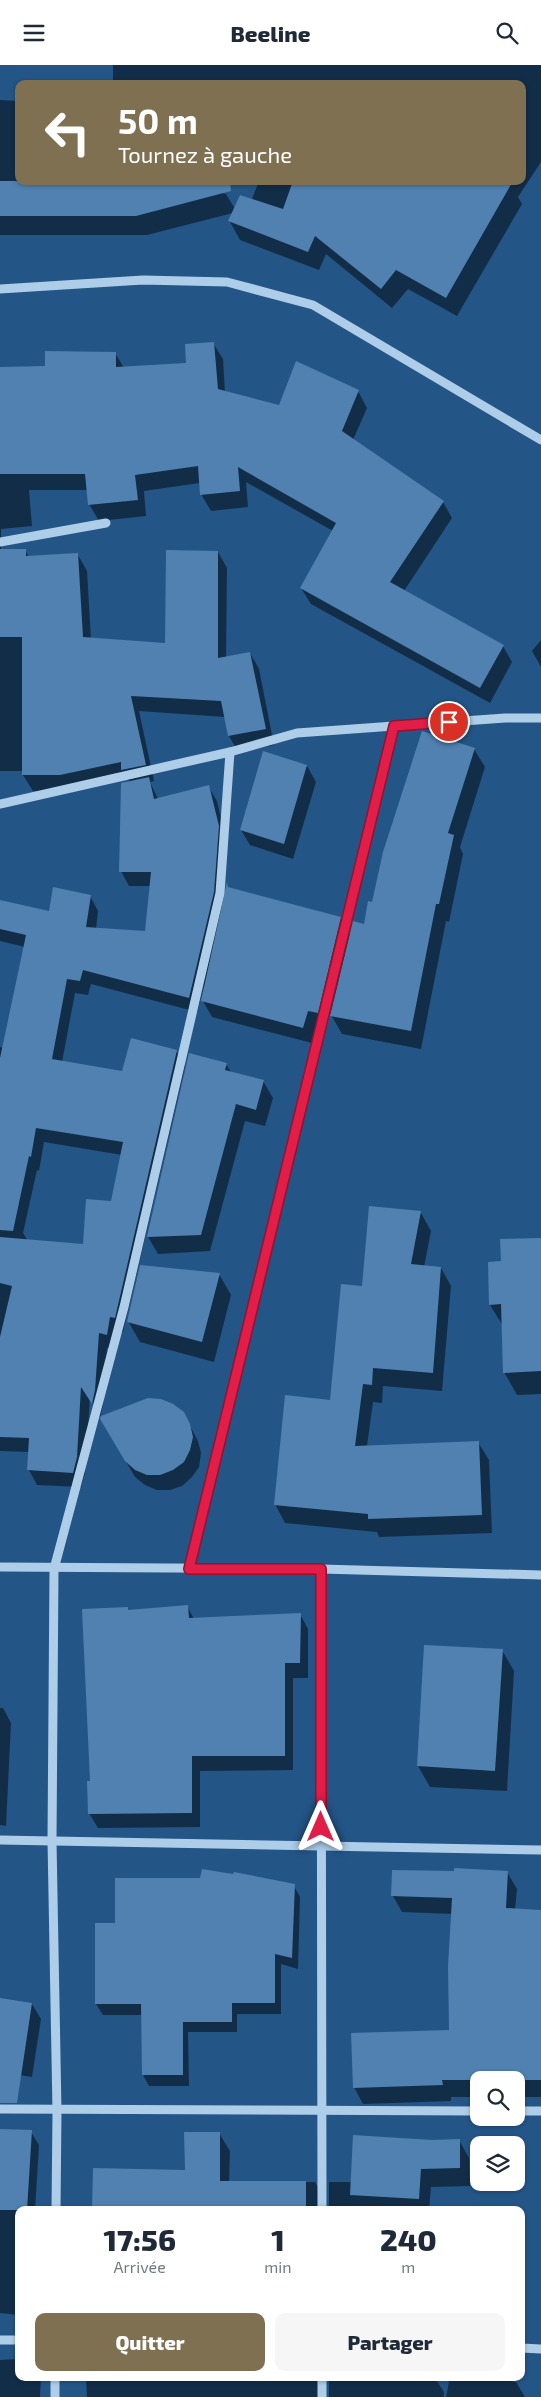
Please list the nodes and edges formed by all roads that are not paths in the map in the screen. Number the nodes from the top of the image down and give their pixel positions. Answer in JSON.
{"nodes":[{"id":1,"x":0,"y":289,"type":"edge"},
{"id":2,"x":541,"y":440,"type":"edge"},
{"id":3,"x":106,"y":523,"type":"dead end"},
{"id":4,"x":0,"y":542,"type":"edge"},
{"id":5,"x":541,"y":718,"type":"edge"},
{"id":6,"x":394,"y":726,"type":"junction"},
{"id":7,"x":230,"y":752,"type":"junction"},
{"id":8,"x":0,"y":804,"type":"edge"},
{"id":9,"x":0,"y":1567,"type":"edge"},
{"id":10,"x":54,"y":1569,"type":"junction"},
{"id":11,"x":189,"y":1569,"type":"junction"},
{"id":12,"x":321,"y":1569,"type":"junction"},
{"id":13,"x":541,"y":1575,"type":"edge"},
{"id":14,"x":0,"y":1840,"type":"edge"},
{"id":15,"x":52,"y":1841,"type":"junction"},
{"id":16,"x":321,"y":1846,"type":"junction"},
{"id":17,"x":541,"y":1850,"type":"edge"},
{"id":18,"x":0,"y":2109,"type":"edge"},
{"id":19,"x":323,"y":2109,"type":"junction"},
{"id":20,"x":57,"y":2111,"type":"junction"},
{"id":21,"x":470,"y":2111,"type":"edge"},
{"id":22,"x":525,"y":2111,"type":"edge"},
{"id":23,"x":541,"y":2111,"type":"edge"},
{"id":24,"x":56,"y":2206,"type":"edge"},
{"id":25,"x":322,"y":2206,"type":"edge"},
{"id":26,"x":0,"y":2340,"type":"edge"},
{"id":27,"x":15,"y":2340,"type":"edge"},
{"id":28,"x":525,"y":2348,"type":"edge"},
{"id":29,"x":541,"y":2349,"type":"edge"},
{"id":30,"x":55,"y":2381,"type":"edge"},
{"id":31,"x":322,"y":2381,"type":"edge"},
{"id":32,"x":55,"y":2397,"type":"edge"},
{"id":33,"x":322,"y":2397,"type":"edge"}],
"edges":[{"from":1,"to":2,"type":"street"},
{"from":3,"to":4,"type":"street"},
{"from":5,"to":6,"type":"street"},
{"from":6,"to":7,"type":"street"},
{"from":6,"to":11,"type":"street"},
{"from":7,"to":8,"type":"street"},
{"from":7,"to":10,"type":"street"},
{"from":9,"to":10,"type":"street"},
{"from":10,"to":11,"type":"street"},
{"from":10,"to":15,"type":"street"},
{"from":11,"to":12,"type":"street"},
{"from":12,"to":13,"type":"street"},
{"from":12,"to":16,"type":"street"},
{"from":14,"to":15,"type":"street"},
{"from":15,"to":16,"type":"street"},
{"from":15,"to":20,"type":"street"},
{"from":16,"to":17,"type":"street"},
{"from":16,"to":19,"type":"street"},
{"from":18,"to":20,"type":"street"},
{"from":19,"to":20,"type":"street"},
{"from":19,"to":21,"type":"street"},
{"from":19,"to":25,"type":"street"},
{"from":20,"to":24,"type":"street"},
{"from":22,"to":23,"type":"street"},
{"from":26,"to":27,"type":"street"},
{"from":28,"to":29,"type":"street"},
{"from":30,"to":32,"type":"street"},
{"from":31,"to":33,"type":"street"}]}
